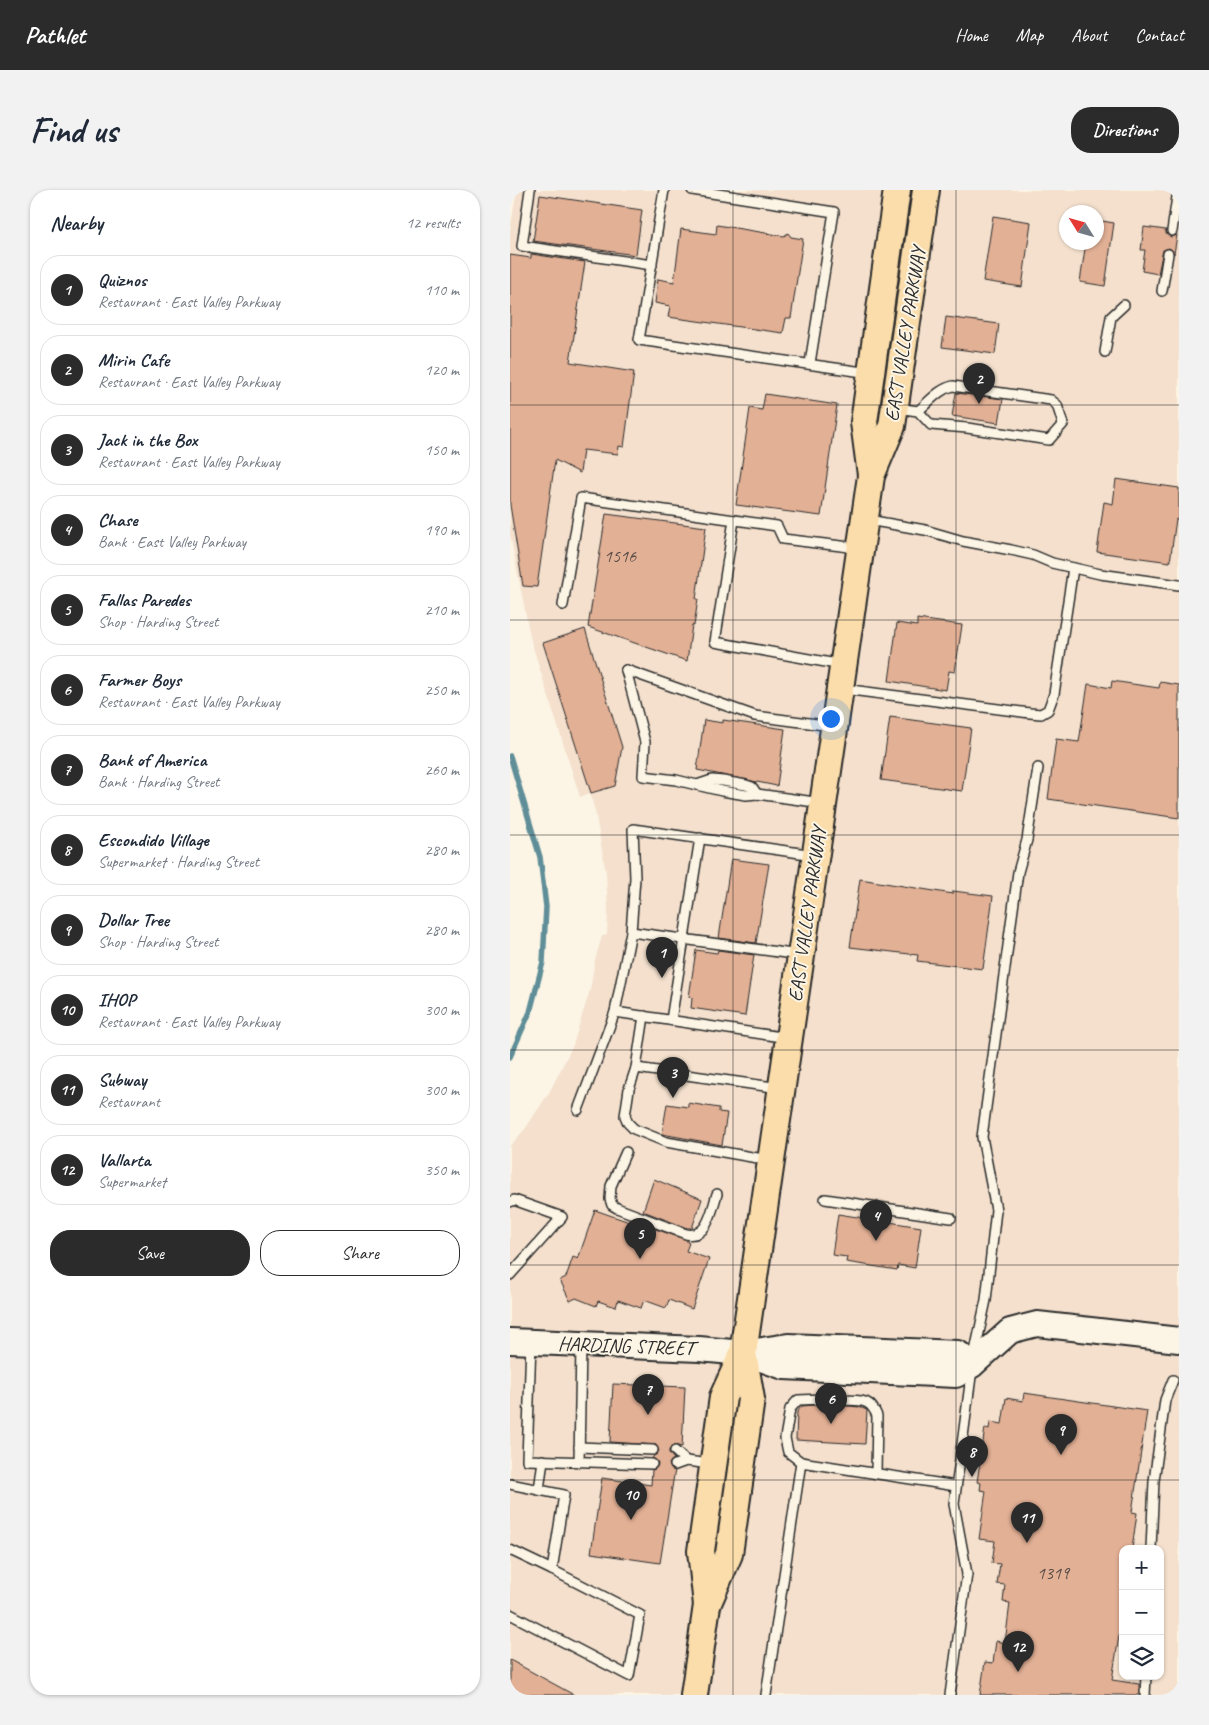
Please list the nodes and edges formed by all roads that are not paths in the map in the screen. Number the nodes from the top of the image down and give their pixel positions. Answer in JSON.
{"nodes":[{"id":1,"x":530,"y":190,"type":"edge"},
{"id":2,"x":664,"y":190,"type":"edge"},
{"id":3,"x":692,"y":190,"type":"edge"},
{"id":4,"x":897,"y":190,"type":"edge"},
{"id":5,"x":926,"y":190,"type":"edge"},
{"id":6,"x":1178,"y":190,"type":"edge"},
{"id":7,"x":1172,"y":231,"type":"dead end"},
{"id":8,"x":1168,"y":254,"type":"dead end"},
{"id":9,"x":652,"y":265,"type":"junction"},
{"id":10,"x":1162,"y":292,"type":"dead end"},
{"id":11,"x":1124,"y":305,"type":"dead end"},
{"id":12,"x":1105,"y":352,"type":"dead end"},
{"id":13,"x":810,"y":364,"type":"junction"},
{"id":14,"x":871,"y":373,"type":"junction"},
{"id":15,"x":906,"y":409,"type":"junction"},
{"id":16,"x":871,"y":476,"type":"junction"},
{"id":17,"x":734,"y":520,"type":"junction"},
{"id":18,"x":865,"y":520,"type":"junction"},
{"id":19,"x":860,"y":549,"type":"junction"},
{"id":20,"x":1073,"y":568,"type":"junction"},
{"id":21,"x":1179,"y":585,"type":"edge"},
{"id":22,"x":563,"y":605,"type":"dead end"},
{"id":23,"x":842,"y":677,"type":"junction"},
{"id":24,"x":834,"y":726,"type":"junction"},
{"id":25,"x":1038,"y":768,"type":"dead end"},
{"id":26,"x":823,"y":804,"type":"junction"},
{"id":27,"x":700,"y":838,"type":"junction"},
{"id":28,"x":816,"y":856,"type":"junction"},
{"id":29,"x":632,"y":932,"type":"junction"},
{"id":30,"x":684,"y":939,"type":"junction"},
{"id":31,"x":801,"y":956,"type":"junction"},
{"id":32,"x":615,"y":1012,"type":"junction"},
{"id":33,"x":644,"y":1016,"type":"junction"},
{"id":34,"x":671,"y":1020,"type":"junction"},
{"id":35,"x":789,"y":1038,"type":"junction"},
{"id":36,"x":636,"y":1068,"type":"junction"},
{"id":37,"x":781,"y":1088,"type":"junction"},
{"id":38,"x":578,"y":1110,"type":"dead end"},
{"id":39,"x":626,"y":1152,"type":"dead end"},
{"id":40,"x":771,"y":1160,"type":"junction"},
{"id":41,"x":717,"y":1194,"type":"dead end"},
{"id":42,"x":825,"y":1199,"type":"dead end"},
{"id":43,"x":510,"y":1202,"type":"edge"},
{"id":44,"x":950,"y":1218,"type":"dead end"},
{"id":45,"x":510,"y":1275,"type":"edge"},
{"id":46,"x":1179,"y":1340,"type":"edge"},
{"id":47,"x":520,"y":1342,"type":"edge"},
{"id":48,"x":581,"y":1344,"type":"junction"},
{"id":49,"x":743,"y":1352,"type":"junction"},
{"id":50,"x":972,"y":1365,"type":"junction"},
{"id":51,"x":1173,"y":1380,"type":"dead end"},
{"id":52,"x":823,"y":1399,"type":"dead end"},
{"id":53,"x":843,"y":1400,"type":"dead end"},
{"id":54,"x":579,"y":1447,"type":"junction"},
{"id":55,"x":653,"y":1450,"type":"dead end"},
{"id":56,"x":676,"y":1451,"type":"dead end"},
{"id":57,"x":543,"y":1460,"type":"junction"},
{"id":58,"x":686,"y":1461,"type":"junction"},
{"id":59,"x":579,"y":1462,"type":"junction"},
{"id":60,"x":800,"y":1462,"type":"junction"},
{"id":61,"x":652,"y":1464,"type":"dead end"},
{"id":62,"x":713,"y":1464,"type":"junction"},
{"id":63,"x":675,"y":1466,"type":"dead end"},
{"id":64,"x":876,"y":1473,"type":"junction"},
{"id":65,"x":510,"y":1484,"type":"edge"},
{"id":66,"x":956,"y":1486,"type":"junction"},
{"id":67,"x":539,"y":1490,"type":"junction"},
{"id":68,"x":1151,"y":1545,"type":"edge"},
{"id":69,"x":510,"y":1550,"type":"edge"},
{"id":70,"x":552,"y":1570,"type":"junction"},
{"id":71,"x":707,"y":1605,"type":"junction"},
{"id":72,"x":510,"y":1614,"type":"edge"},
{"id":73,"x":1146,"y":1680,"type":"edge"},
{"id":74,"x":694,"y":1695,"type":"edge"},
{"id":75,"x":766,"y":1695,"type":"edge"},
{"id":76,"x":950,"y":1695,"type":"edge"},
{"id":77,"x":1145,"y":1695,"type":"edge"}],
"edges":[{"from":1,"to":9,"type":"lane"},
{"from":2,"to":9,"type":"lane"},
{"from":3,"to":13,"type":"lane"},
{"from":4,"to":14,"type":"main road","name":"EAST VALLEY PARKWAY"},
{"from":5,"to":15,"type":"main road","name":"EAST VALLEY PARKWAY"},
{"from":6,"to":7,"type":"lane"},
{"from":8,"to":10,"type":"lane"},
{"from":9,"to":13,"type":"lane"},
{"from":11,"to":12,"type":"lane"},
{"from":13,"to":14,"type":"lane"},
{"from":14,"to":16,"type":"main road","name":"EAST VALLEY PARKWAY"},
{"from":15,"to":15,"type":"lane"},
{"from":15,"to":16,"type":"main road","name":"EAST VALLEY PARKWAY"},
{"from":16,"to":18,"type":"main road","name":"EAST VALLEY PARKWAY"},
{"from":17,"to":19,"type":"lane"},
{"from":17,"to":22,"type":"lane"},
{"from":17,"to":23,"type":"lane"},
{"from":18,"to":19,"type":"main road","name":"EAST VALLEY PARKWAY"},
{"from":18,"to":20,"type":"lane"},
{"from":19,"to":23,"type":"main road","name":"EAST VALLEY PARKWAY"},
{"from":20,"to":21,"type":"lane"},
{"from":20,"to":23,"type":"lane"},
{"from":23,"to":24,"type":"main road","name":"EAST VALLEY PARKWAY"},
{"from":24,"to":26,"type":"main road","name":"EAST VALLEY PARKWAY"},
{"from":24,"to":26,"type":"lane"},
{"from":25,"to":50,"type":"lane"},
{"from":26,"to":28,"type":"main road","name":"EAST VALLEY PARKWAY"},
{"from":27,"to":28,"type":"lane"},
{"from":27,"to":29,"type":"lane"},
{"from":27,"to":30,"type":"lane"},
{"from":28,"to":31,"type":"main road","name":"EAST VALLEY PARKWAY"},
{"from":29,"to":30,"type":"lane"},
{"from":29,"to":32,"type":"lane"},
{"from":30,"to":31,"type":"lane"},
{"from":30,"to":34,"type":"lane"},
{"from":31,"to":35,"type":"main road","name":"EAST VALLEY PARKWAY"},
{"from":32,"to":33,"type":"lane"},
{"from":32,"to":38,"type":"lane"},
{"from":33,"to":34,"type":"lane"},
{"from":33,"to":36,"type":"lane"},
{"from":34,"to":35,"type":"lane"},
{"from":35,"to":37,"type":"main road","name":"EAST VALLEY PARKWAY"},
{"from":36,"to":37,"type":"lane"},
{"from":36,"to":40,"type":"lane"},
{"from":37,"to":40,"type":"main road","name":"EAST VALLEY PARKWAY"},
{"from":39,"to":41,"type":"lane"},
{"from":40,"to":49,"type":"main road","name":"EAST VALLEY PARKWAY"},
{"from":42,"to":44,"type":"lane"},
{"from":43,"to":45,"type":"lane"},
{"from":46,"to":50,"type":"street"},
{"from":47,"to":48,"type":"street","name":"HARDING STREET"},
{"from":47,"to":57,"type":"lane"},
{"from":48,"to":49,"type":"street","name":"HARDING STREET"},
{"from":48,"to":54,"type":"lane"},
{"from":49,"to":50,"type":"street","name":"HARDING STREET"},
{"from":49,"to":62,"type":"main road","name":"EAST VALLEY PARKWAY"},
{"from":49,"to":71,"type":"main road","name":"EAST VALLEY PARKWAY"},
{"from":50,"to":66,"type":"lane"},
{"from":51,"to":68,"type":"lane"},
{"from":52,"to":60,"type":"lane"},
{"from":53,"to":64,"type":"lane"},
{"from":54,"to":55,"type":"lane"},
{"from":54,"to":59,"type":"lane"},
{"from":56,"to":58,"type":"lane"},
{"from":57,"to":59,"type":"lane"},
{"from":57,"to":67,"type":"lane"},
{"from":58,"to":62,"type":"lane"},
{"from":58,"to":63,"type":"lane"},
{"from":59,"to":61,"type":"lane"},
{"from":60,"to":64,"type":"lane"},
{"from":60,"to":75,"type":"lane"},
{"from":62,"to":71,"type":"main road","name":"EAST VALLEY PARKWAY"},
{"from":64,"to":66,"type":"lane"},
{"from":65,"to":67,"type":"lane"},
{"from":66,"to":76,"type":"lane"},
{"from":67,"to":70,"type":"lane"},
{"from":69,"to":70,"type":"lane"},
{"from":70,"to":72,"type":"lane"},
{"from":71,"to":74,"type":"main road","name":"EAST VALLEY PARKWAY"},
{"from":73,"to":77,"type":"lane"}]}
